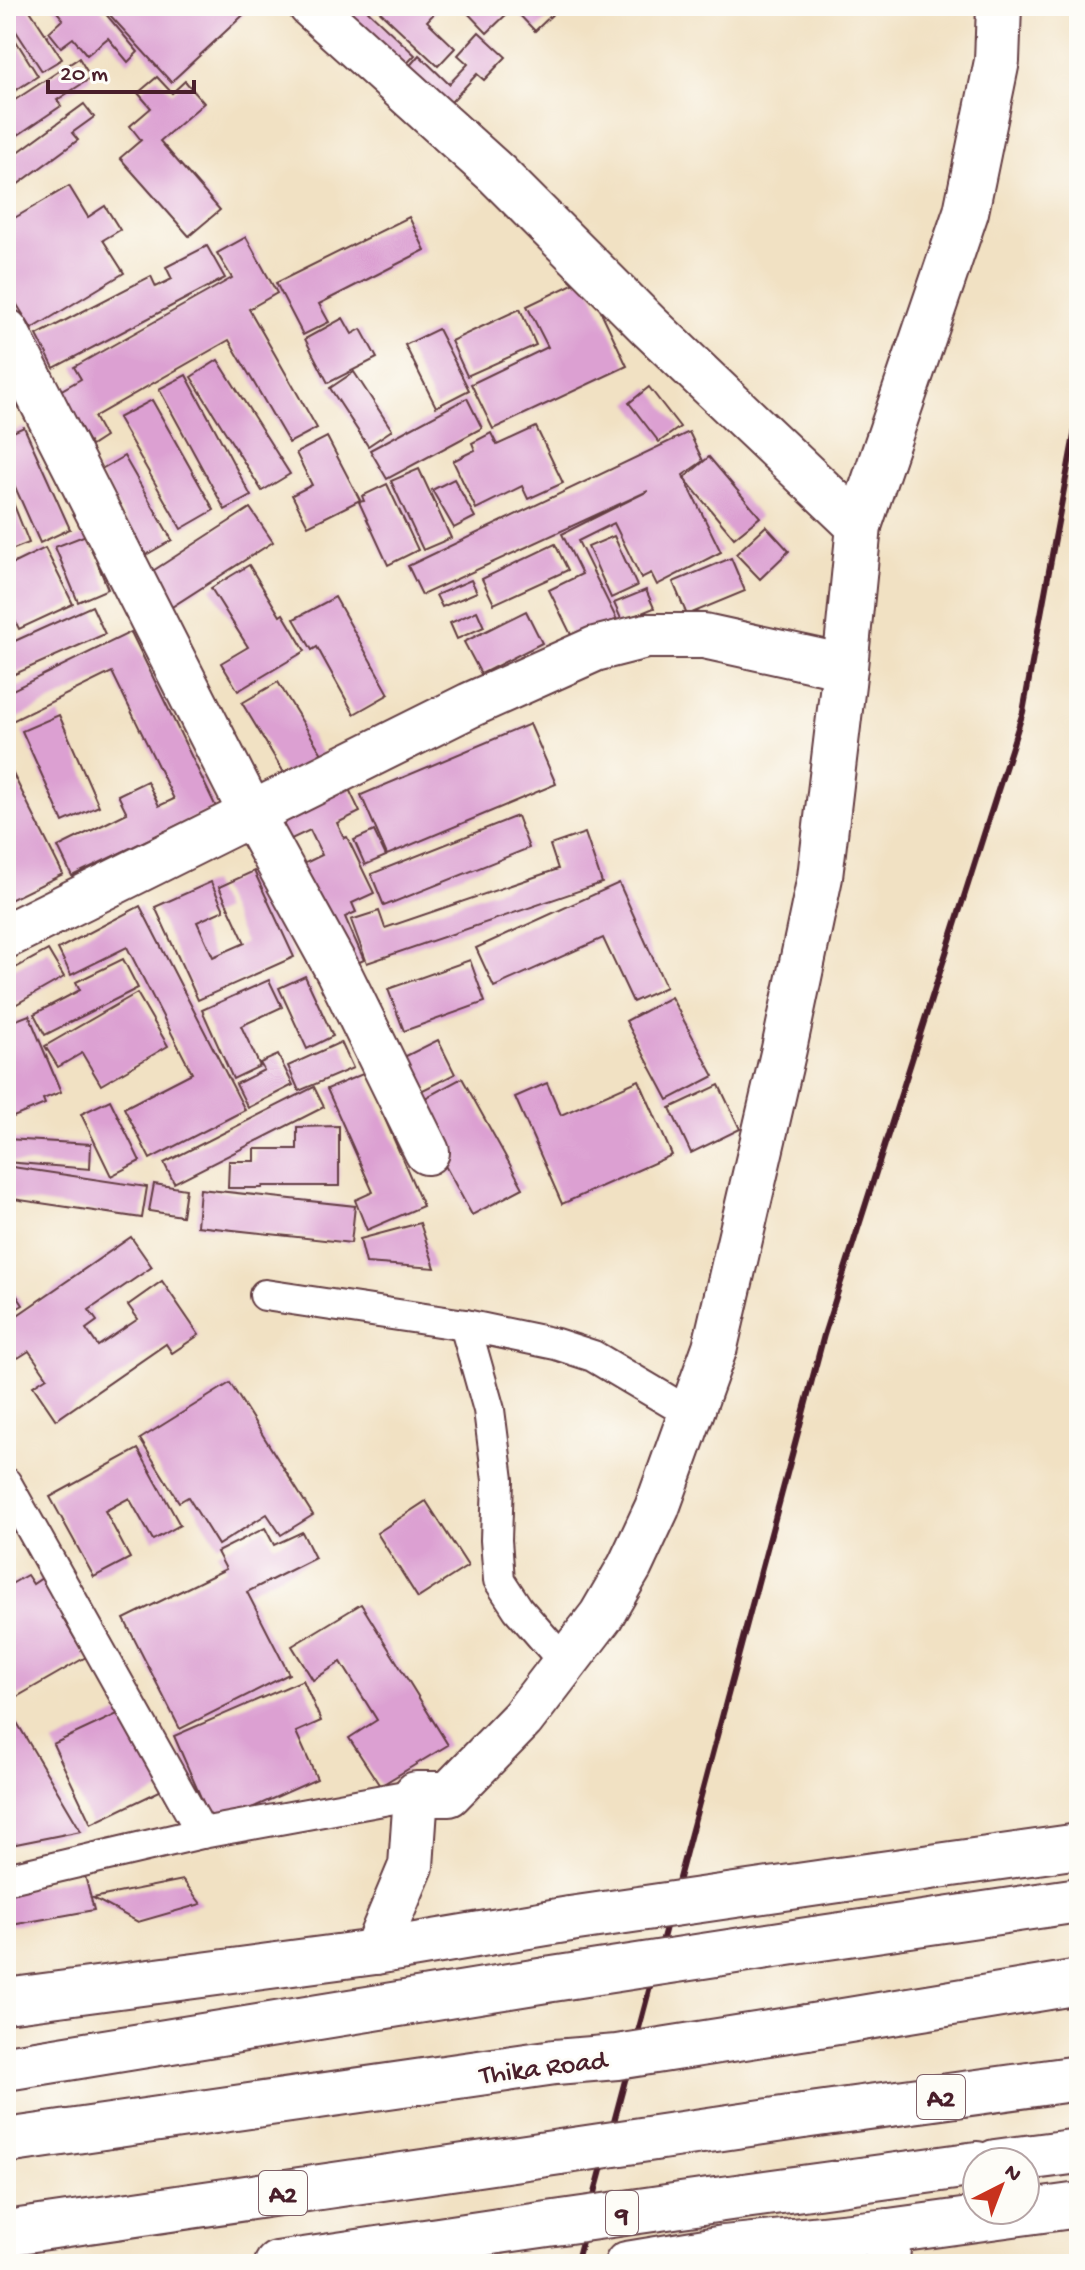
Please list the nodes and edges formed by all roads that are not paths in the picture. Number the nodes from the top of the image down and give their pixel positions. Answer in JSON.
{"nodes":[{"id":1,"x":311,"y":6,"type":"edge"},
{"id":2,"x":999,"y":6,"type":"edge"},
{"id":3,"x":6,"y":331,"type":"edge"},
{"id":4,"x":859,"y":526,"type":"junction"},
{"id":5,"x":845,"y":667,"type":"junction"},
{"id":6,"x":251,"y":813,"type":"junction"},
{"id":7,"x":7,"y":933,"type":"edge"},
{"id":8,"x":427,"y":1152,"type":"dead end"},
{"id":9,"x":265,"y":1295,"type":"dead end"},
{"id":10,"x":465,"y":1325,"type":"junction"},
{"id":11,"x":691,"y":1414,"type":"junction"},
{"id":12,"x":6,"y":1483,"type":"edge"},
{"id":13,"x":565,"y":1663,"type":"junction"},
{"id":14,"x":416,"y":1794,"type":"junction"},
{"id":15,"x":202,"y":1833,"type":"junction"},
{"id":16,"x":1079,"y":1846,"type":"edge"},
{"id":17,"x":6,"y":1879,"type":"edge"},
{"id":18,"x":1079,"y":1900,"type":"edge"},
{"id":19,"x":375,"y":1952,"type":"junction"},
{"id":20,"x":1079,"y":1982,"type":"edge"},
{"id":21,"x":6,"y":2001,"type":"edge"},
{"id":22,"x":6,"y":2068,"type":"edge"},
{"id":23,"x":1079,"y":2078,"type":"edge"},
{"id":24,"x":6,"y":2141,"type":"edge"},
{"id":25,"x":1079,"y":2151,"type":"edge"},
{"id":26,"x":1041,"y":2156,"type":"edge"},
{"id":27,"x":961,"y":2166,"type":"edge"},
{"id":28,"x":1079,"y":2205,"type":"edge"},
{"id":29,"x":6,"y":2233,"type":"edge"},
{"id":30,"x":888,"y":2248,"type":"edge"},
{"id":31,"x":277,"y":2264,"type":"edge"},
{"id":32,"x":627,"y":2264,"type":"edge"}],
"edges":[{"from":1,"to":4,"type":"main road"},
{"from":2,"to":4,"type":"main road"},
{"from":3,"to":6,"type":"main road"},
{"from":4,"to":5,"type":"main road"},
{"from":5,"to":6,"type":"main road"},
{"from":5,"to":11,"type":"main road"},
{"from":6,"to":7,"type":"main road"},
{"from":6,"to":8,"type":"main road"},
{"from":9,"to":10,"type":"lane"},
{"from":10,"to":11,"type":"lane"},
{"from":10,"to":13,"type":"lane"},
{"from":11,"to":13,"type":"main road"},
{"from":12,"to":15,"type":"lane"},
{"from":13,"to":14,"type":"main road"},
{"from":14,"to":15,"type":"lane"},
{"from":14,"to":19,"type":"main road"},
{"from":15,"to":17,"type":"lane"},
{"from":16,"to":19,"type":"main road","bridge":true},
{"from":18,"to":22,"type":"main road","bridge":true},
{"from":19,"to":21,"type":"main road"},
{"from":20,"to":24,"type":"main road","name":"Thika Road","bridge":true},
{"from":23,"to":29,"type":"main road","number":"A2","bridge":true},
{"from":25,"to":26,"type":"main road"},
{"from":27,"to":31,"type":"main road","number":"9","bridge":true},
{"from":28,"to":30,"type":"main road"},
{"from":30,"to":32,"type":"main road"}]}
